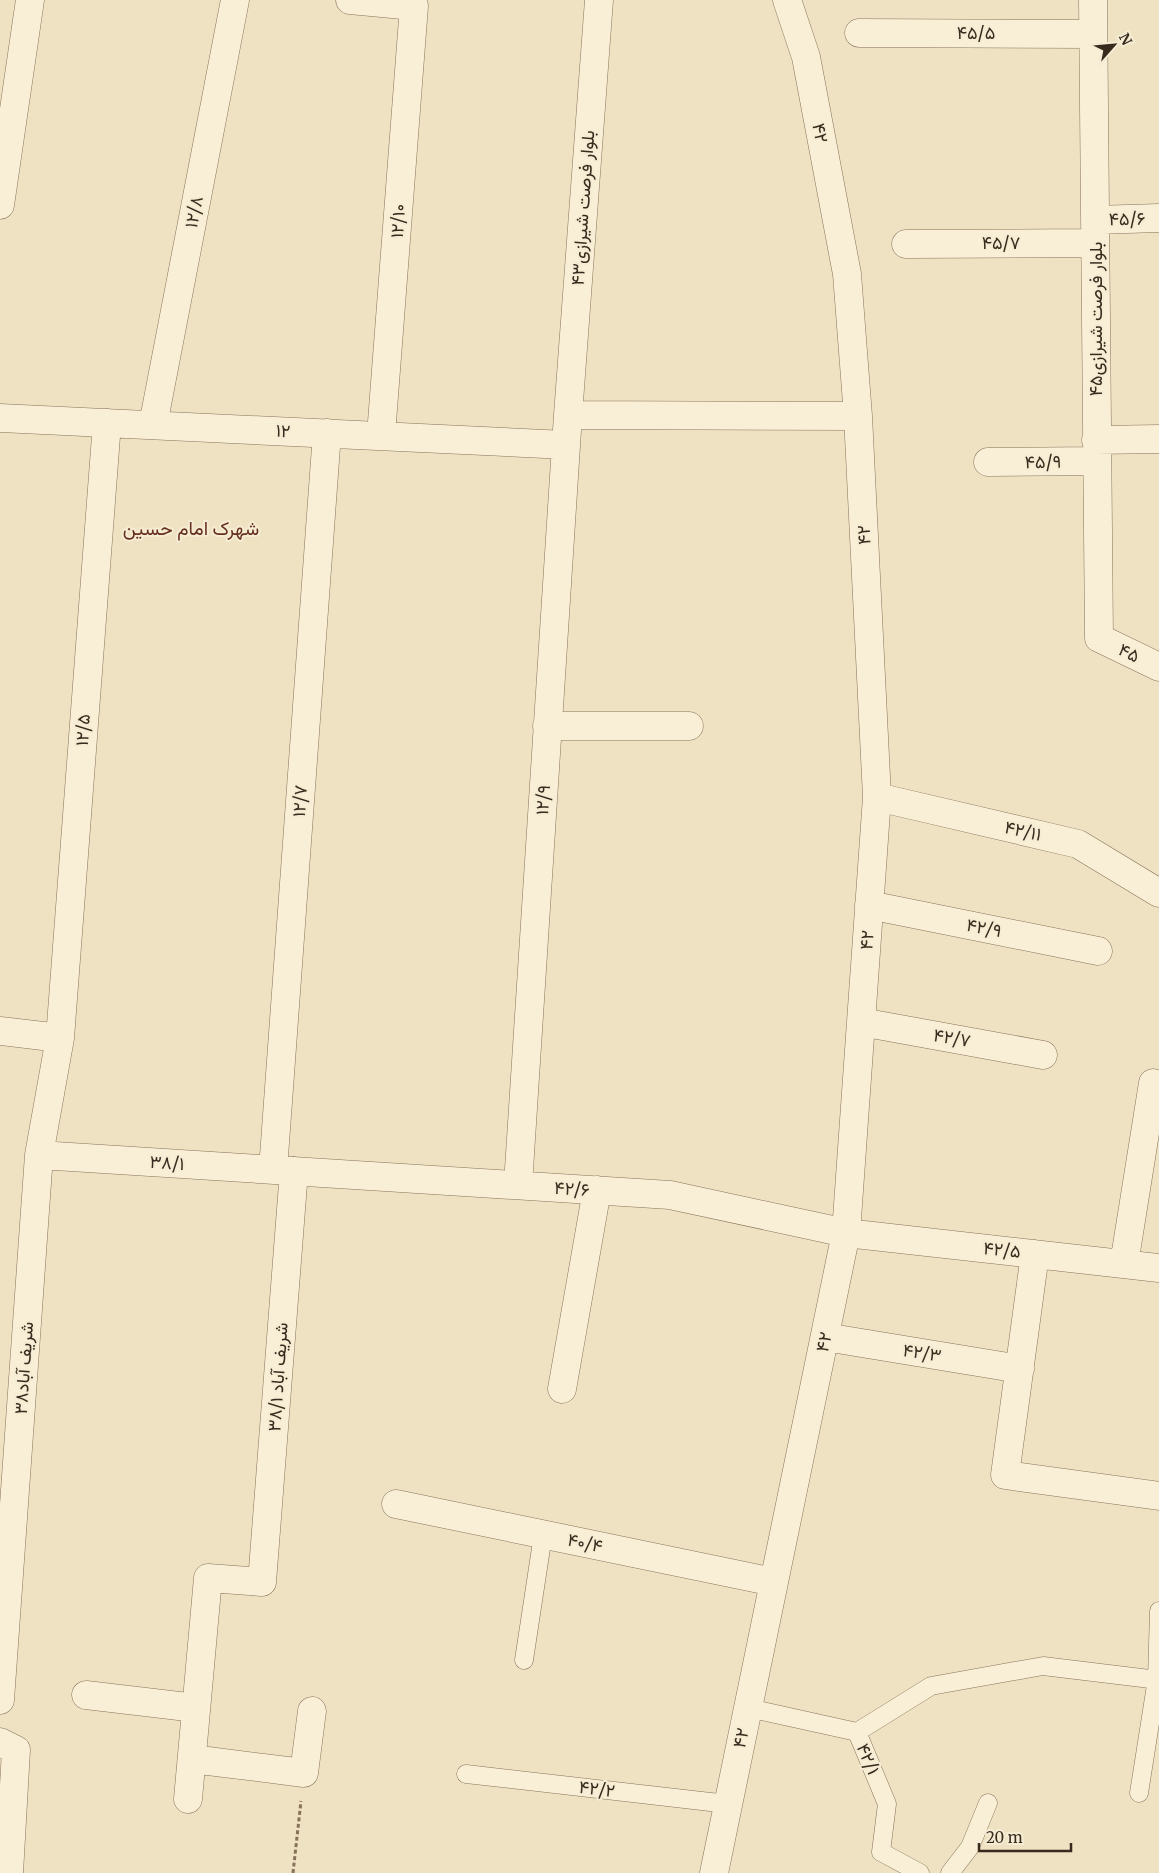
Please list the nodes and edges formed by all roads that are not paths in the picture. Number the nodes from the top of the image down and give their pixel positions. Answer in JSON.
{"nodes":[{"id":1,"x":30,"y":0,"type":"edge"},
{"id":2,"x":235,"y":0,"type":"edge"},
{"id":3,"x":350,"y":0,"type":"edge"},
{"id":4,"x":599,"y":0,"type":"edge"},
{"id":5,"x":787,"y":0,"type":"edge"},
{"id":6,"x":1093,"y":0,"type":"edge"},
{"id":7,"x":859,"y":33,"type":"dead end"},
{"id":8,"x":1093,"y":34,"type":"junction"},
{"id":9,"x":0,"y":205,"type":"edge"},
{"id":10,"x":1159,"y":218,"type":"edge"},
{"id":11,"x":1095,"y":231,"type":"junction"},
{"id":12,"x":906,"y":244,"type":"dead end"},
{"id":13,"x":568,"y":416,"type":"junction"},
{"id":14,"x":858,"y":416,"type":"junction"},
{"id":15,"x":0,"y":418,"type":"edge"},
{"id":16,"x":107,"y":423,"type":"junction"},
{"id":17,"x":153,"y":425,"type":"junction"},
{"id":18,"x":327,"y":433,"type":"junction"},
{"id":19,"x":381,"y":435,"type":"junction"},
{"id":20,"x":1159,"y":439,"type":"edge"},
{"id":21,"x":566,"y":445,"type":"junction"},
{"id":22,"x":1097,"y":450,"type":"junction"},
{"id":23,"x":988,"y":462,"type":"dead end"},
{"id":24,"x":1099,"y":638,"type":"joint"},
{"id":25,"x":1155,"y":663,"type":"edge"},
{"id":26,"x":547,"y":726,"type":"junction"},
{"id":27,"x":689,"y":726,"type":"dead end"},
{"id":28,"x":877,"y":797,"type":"junction"},
{"id":29,"x":1159,"y":893,"type":"edge"},
{"id":30,"x":869,"y":905,"type":"junction"},
{"id":31,"x":1098,"y":951,"type":"dead end"},
{"id":32,"x":861,"y":1022,"type":"junction"},
{"id":33,"x":0,"y":1031,"type":"edge"},
{"id":34,"x":60,"y":1038,"type":"junction"},
{"id":35,"x":1044,"y":1055,"type":"dead end"},
{"id":36,"x":1153,"y":1083,"type":"dead end"},
{"id":37,"x":39,"y":1155,"type":"junction"},
{"id":38,"x":283,"y":1170,"type":"junction"},
{"id":39,"x":518,"y":1185,"type":"junction"},
{"id":40,"x":597,"y":1190,"type":"junction"},
{"id":41,"x":846,"y":1233,"type":"junction"},
{"id":42,"x":1035,"y":1254,"type":"junction"},
{"id":43,"x":1124,"y":1264,"type":"junction"},
{"id":44,"x":1159,"y":1268,"type":"edge"},
{"id":45,"x":825,"y":1337,"type":"junction"},
{"id":46,"x":1020,"y":1370,"type":"junction"},
{"id":47,"x":562,"y":1389,"type":"dead end"},
{"id":48,"x":1159,"y":1496,"type":"edge"},
{"id":49,"x":396,"y":1504,"type":"dead end"},
{"id":50,"x":543,"y":1534,"type":"junction"},
{"id":51,"x":774,"y":1582,"type":"junction"},
{"id":52,"x":1159,"y":1611,"type":"edge"},
{"id":53,"x":524,"y":1660,"type":"dead end"},
{"id":54,"x":1158,"y":1680,"type":"edge"},
{"id":55,"x":86,"y":1695,"type":"dead end"},
{"id":56,"x":0,"y":1700,"type":"edge"},
{"id":57,"x":196,"y":1708,"type":"junction"},
{"id":58,"x":748,"y":1708,"type":"junction"},
{"id":59,"x":312,"y":1711,"type":"dead end"},
{"id":60,"x":857,"y":1732,"type":"junction"},
{"id":61,"x":0,"y":1742,"type":"edge"},
{"id":62,"x":192,"y":1758,"type":"junction"},
{"id":63,"x":466,"y":1774,"type":"dead end"},
{"id":64,"x":1139,"y":1793,"type":"dead end"},
{"id":65,"x":188,"y":1799,"type":"dead end"},
{"id":66,"x":988,"y":1803,"type":"dead end"},
{"id":67,"x":728,"y":1804,"type":"junction"},
{"id":68,"x":9,"y":1873,"type":"edge"},
{"id":69,"x":714,"y":1873,"type":"edge"},
{"id":70,"x":920,"y":1873,"type":"edge"},
{"id":71,"x":950,"y":1873,"type":"edge"}],
"edges":[{"from":1,"to":9,"type":"street"},
{"from":2,"to":17,"type":"street","name":"۱۲/۸"},
{"from":3,"to":19,"type":"street","name":"۱۲/۱۰"},
{"from":4,"to":13,"type":"street","name":"بلوار فرصت شیرازی۴۳"},
{"from":5,"to":14,"type":"street","name":"۴۲"},
{"from":6,"to":8,"type":"street","name":"بلوار فرصت شیرازی۴۵"},
{"from":7,"to":8,"type":"street","name":"۴۵/۵"},
{"from":8,"to":11,"type":"street","name":"بلوار فرصت شیرازی۴۵"},
{"from":10,"to":11,"type":"street","name":"۴۵/۶"},
{"from":11,"to":12,"type":"street","name":"۴۵/۷"},
{"from":11,"to":22,"type":"street","name":"بلوار فرصت شیرازی۴۵"},
{"from":13,"to":14,"type":"street"},
{"from":13,"to":21,"type":"street","name":"۱۲/۹"},
{"from":14,"to":28,"type":"street","name":"۴۲"},
{"from":15,"to":16,"type":"street","name":"۱۲"},
{"from":16,"to":17,"type":"street","name":"۱۲"},
{"from":16,"to":34,"type":"street","name":"۱۲/۵"},
{"from":17,"to":18,"type":"street","name":"۱۲"},
{"from":18,"to":19,"type":"street","name":"۱۲"},
{"from":18,"to":38,"type":"street","name":"۱۲/۷"},
{"from":19,"to":21,"type":"street","name":"۱۲"},
{"from":20,"to":22,"type":"street","name":"۴۵/۹"},
{"from":21,"to":26,"type":"street","name":"۱۲/۹"},
{"from":22,"to":23,"type":"street","name":"۴۵/۹"},
{"from":22,"to":24,"type":"street","name":"بلوار فرصت شیرازی۴۵"},
{"from":24,"to":25,"type":"street","name":"۴۵"},
{"from":26,"to":27,"type":"street"},
{"from":26,"to":39,"type":"street","name":"۱۲/۹"},
{"from":28,"to":29,"type":"street","name":"۴۲/۱۱"},
{"from":28,"to":30,"type":"street","name":"۴۲"},
{"from":30,"to":31,"type":"street","name":"۴۲/۹"},
{"from":30,"to":32,"type":"street","name":"۴۲"},
{"from":32,"to":35,"type":"street","name":"۴۲/۷"},
{"from":32,"to":41,"type":"street","name":"۴۲"},
{"from":33,"to":34,"type":"street"},
{"from":34,"to":37,"type":"street","name":"شریف آباد۳۸"},
{"from":36,"to":43,"type":"street"},
{"from":37,"to":38,"type":"street","name":"۳۸/۱"},
{"from":37,"to":56,"type":"street","name":"شریف آباد۳۸"},
{"from":38,"to":39,"type":"street","name":"۴۲/۶"},
{"from":38,"to":57,"type":"street","name":"۳۸/۱ شریف آباد"},
{"from":39,"to":40,"type":"street","name":"۴۲/۶"},
{"from":40,"to":41,"type":"street","name":"۴۲/۶"},
{"from":40,"to":47,"type":"street"},
{"from":41,"to":42,"type":"street","name":"۴۲/۵"},
{"from":41,"to":45,"type":"street","name":"۴۲"},
{"from":42,"to":43,"type":"street","name":"۴۲/۵"},
{"from":42,"to":46,"type":"street"},
{"from":43,"to":44,"type":"street","name":"۴۲/۵"},
{"from":45,"to":46,"type":"street","name":"۴۲/۳"},
{"from":45,"to":51,"type":"street","name":"۴۲"},
{"from":46,"to":48,"type":"street"},
{"from":49,"to":50,"type":"street","name":"۴۰/۴"},
{"from":50,"to":51,"type":"street","name":"۴۰/۴"},
{"from":50,"to":53,"type":"lane"},
{"from":51,"to":58,"type":"street","name":"۴۲"},
{"from":52,"to":54,"type":"lane"},
{"from":54,"to":60,"type":"lane"},
{"from":54,"to":64,"type":"lane"},
{"from":55,"to":57,"type":"street"},
{"from":57,"to":62,"type":"street"},
{"from":58,"to":60,"type":"lane","name":"۴۲/۱"},
{"from":58,"to":67,"type":"street","name":"۴۲"},
{"from":59,"to":62,"type":"street"},
{"from":60,"to":70,"type":"lane","name":"۴۲/۱"},
{"from":61,"to":68,"type":"street"},
{"from":62,"to":65,"type":"street"},
{"from":63,"to":67,"type":"lane","name":"۴۲/۲"},
{"from":66,"to":71,"type":"lane"},
{"from":67,"to":69,"type":"street","name":"۴۲"}]}
